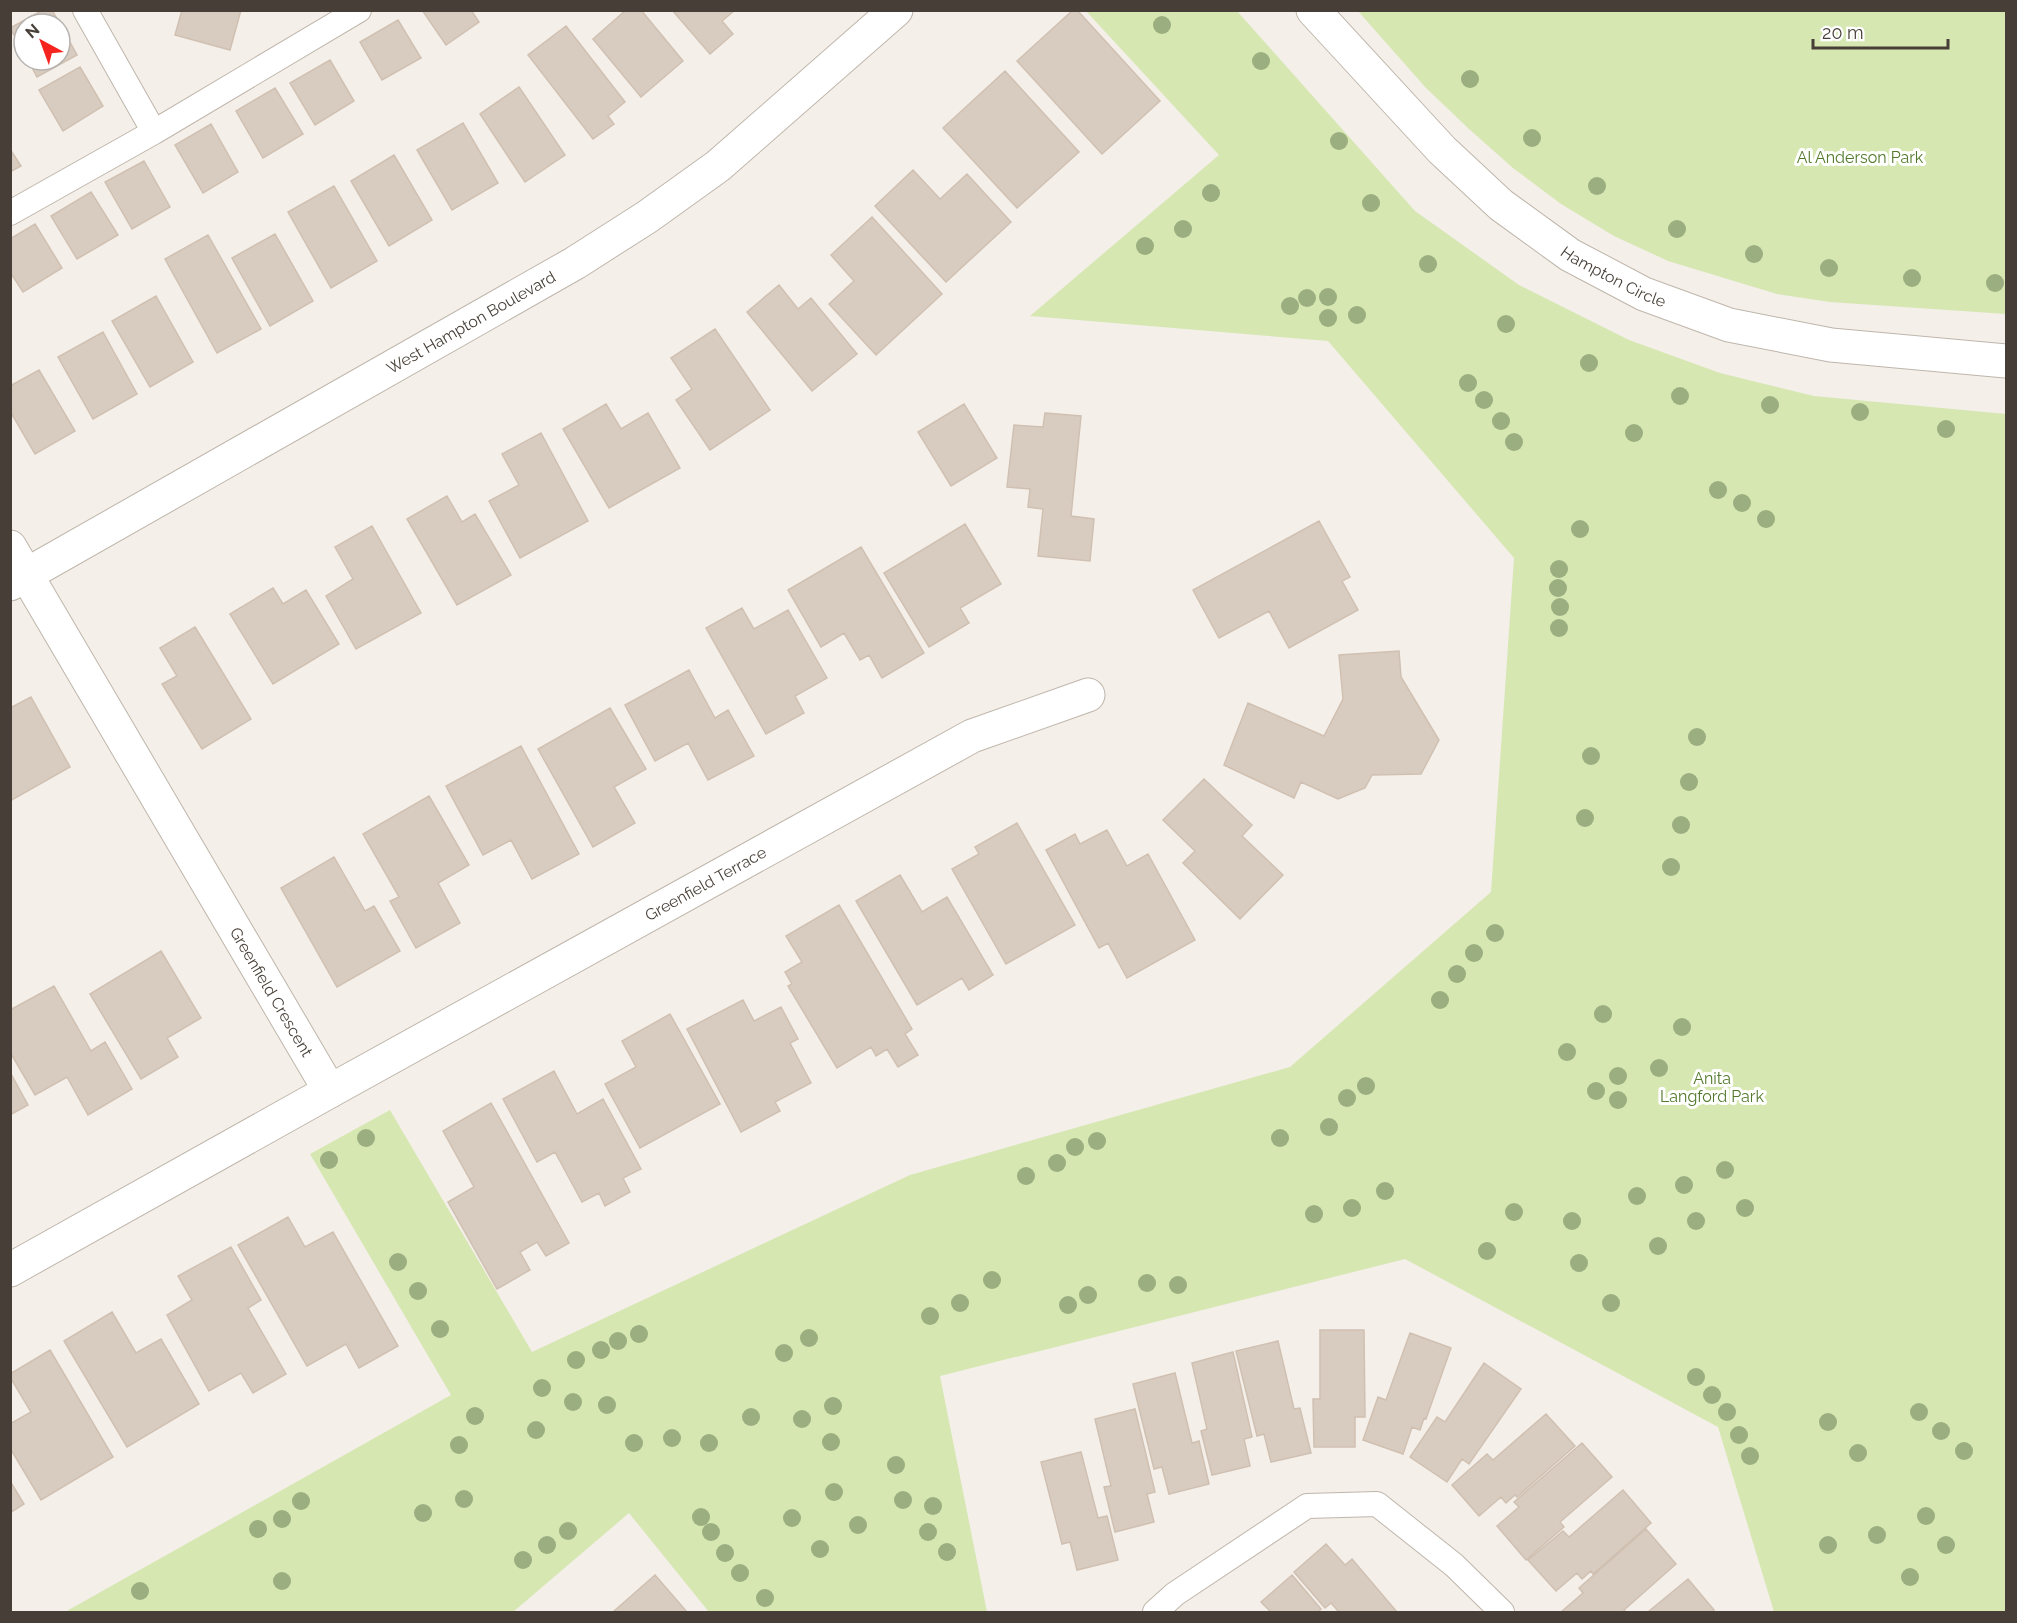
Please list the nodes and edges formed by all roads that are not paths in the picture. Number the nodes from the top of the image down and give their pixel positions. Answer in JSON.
{"nodes":[{"id":1,"x":85,"y":10,"type":"edge"},
{"id":2,"x":359,"y":10,"type":"edge"},
{"id":3,"x":896,"y":10,"type":"edge"},
{"id":4,"x":1313,"y":10,"type":"edge"},
{"id":5,"x":154,"y":132,"type":"junction"},
{"id":6,"x":10,"y":213,"type":"edge"},
{"id":7,"x":2007,"y":360,"type":"edge"},
{"id":8,"x":10,"y":547,"type":"edge"},
{"id":9,"x":19,"y":580,"type":"edge"},
{"id":10,"x":1088,"y":695,"type":"dead end"},
{"id":11,"x":330,"y":1091,"type":"junction"},
{"id":12,"x":10,"y":1270,"type":"edge"},
{"id":13,"x":1155,"y":1612,"type":"edge"},
{"id":14,"x":1502,"y":1612,"type":"edge"}],
"edges":[{"from":1,"to":5,"type":"lane"},
{"from":2,"to":5,"type":"lane"},
{"from":3,"to":9,"type":"street","name":"West Hampton Boulevard"},
{"from":4,"to":7,"type":"street","name":"Hampton Circle"},
{"from":5,"to":6,"type":"lane"},
{"from":8,"to":9,"type":"street","name":"Greenfield Crescent"},
{"from":9,"to":11,"type":"street","name":"Greenfield Crescent"},
{"from":10,"to":11,"type":"street","name":"Greenfield Terrace"},
{"from":11,"to":12,"type":"street"},
{"from":13,"to":14,"type":"lane"}]}
